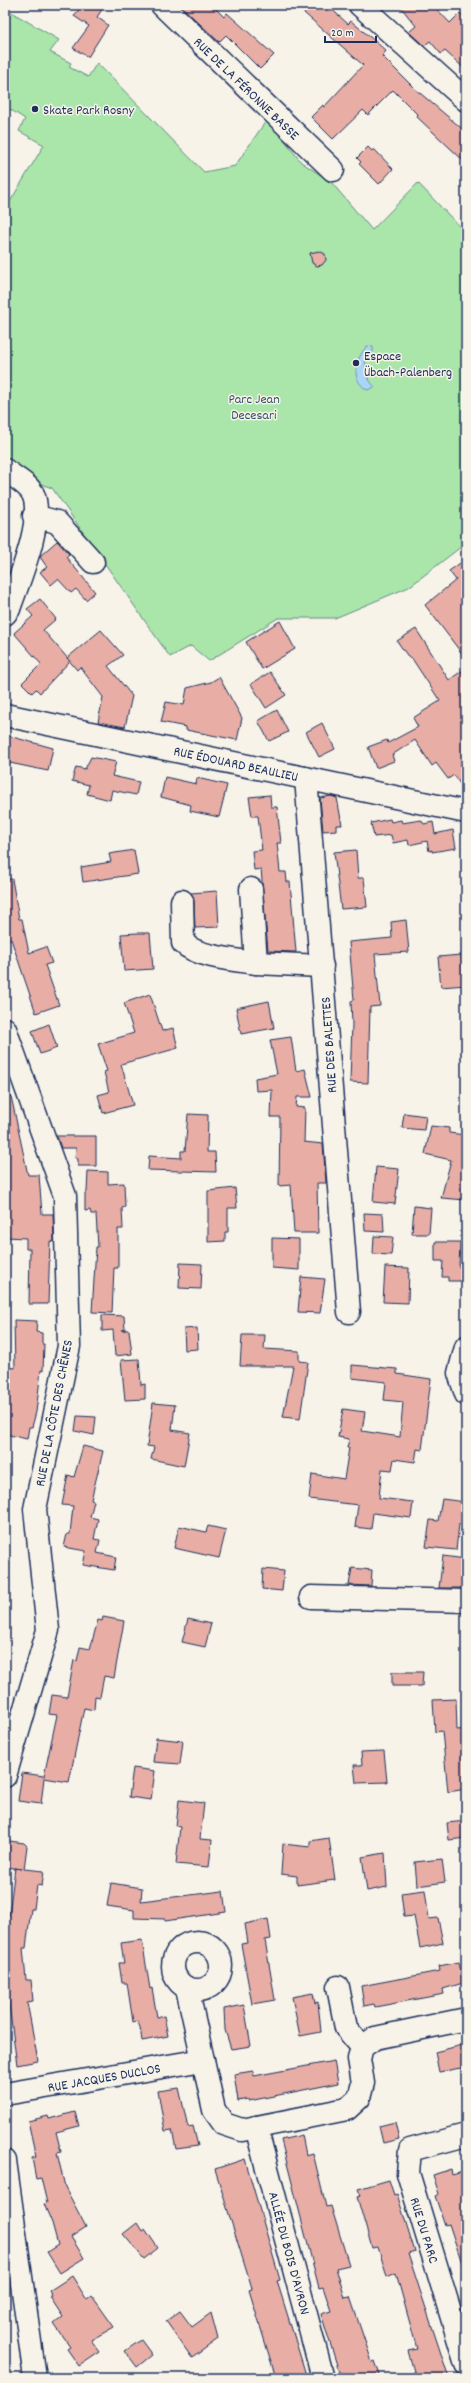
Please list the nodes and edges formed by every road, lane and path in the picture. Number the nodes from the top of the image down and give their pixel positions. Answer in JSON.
{"nodes":[{"id":1,"x":162,"y":5,"type":"edge"},
{"id":2,"x":360,"y":5,"type":"edge"},
{"id":3,"x":466,"y":100,"type":"edge"},
{"id":4,"x":333,"y":170,"type":"dead end"},
{"id":5,"x":5,"y":470,"type":"edge"},
{"id":6,"x":34,"y":516,"type":"junction"},
{"id":7,"x":93,"y":562,"type":"dead end"},
{"id":8,"x":5,"y":614,"type":"edge"},
{"id":9,"x":5,"y":715,"type":"edge"},
{"id":10,"x":306,"y":778,"type":"junction"},
{"id":11,"x":466,"y":812,"type":"edge"},
{"id":12,"x":251,"y":889,"type":"dead end"},
{"id":13,"x":182,"y":901,"type":"dead end"},
{"id":14,"x":256,"y":963,"type":"junction"},
{"id":15,"x":322,"y":966,"type":"junction"},
{"id":16,"x":5,"y":1029,"type":"edge"},
{"id":17,"x":9,"y":1052,"type":"edge"},
{"id":18,"x":349,"y":1312,"type":"dead end"},
{"id":19,"x":466,"y":1347,"type":"edge"},
{"id":20,"x":466,"y":1394,"type":"edge"},
{"id":21,"x":311,"y":1598,"type":"dead end"},
{"id":22,"x":466,"y":1601,"type":"edge"},
{"id":23,"x":5,"y":1776,"type":"edge"},
{"id":24,"x":338,"y":1987,"type":"dead end"},
{"id":25,"x":187,"y":1988,"type":"dead end"},
{"id":26,"x":466,"y":2019,"type":"edge"},
{"id":27,"x":362,"y":2047,"type":"junction"},
{"id":28,"x":202,"y":2060,"type":"junction"},
{"id":29,"x":5,"y":2094,"type":"edge"},
{"id":30,"x":256,"y":2127,"type":"junction"},
{"id":31,"x":466,"y":2136,"type":"edge"},
{"id":32,"x":5,"y":2161,"type":"edge"},
{"id":33,"x":466,"y":2364,"type":"edge"},
{"id":34,"x":35,"y":2378,"type":"edge"},
{"id":35,"x":323,"y":2378,"type":"edge"}],
"edges":[{"from":1,"to":4,"type":"street","name":"RUE DE LA FÉRONNE BASSE"},
{"from":2,"to":3,"type":"street"},
{"from":5,"to":6,"type":"street"},
{"from":6,"to":7,"type":"street"},
{"from":6,"to":8,"type":"street"},
{"from":9,"to":10,"type":"street","name":"RUE ÉDOUARD BEAULIEU"},
{"from":10,"to":11,"type":"street","name":"RUE ÉDOUARD BEAULIEU"},
{"from":10,"to":15,"type":"street","name":"RUE DES BALETTES"},
{"from":12,"to":14,"type":"street"},
{"from":13,"to":14,"type":"street"},
{"from":14,"to":15,"type":"street"},
{"from":15,"to":18,"type":"street","name":"RUE DES BALETTES"},
{"from":16,"to":17,"type":"street","name":"RUE DE LA CÔTE DES CHÊNES"},
{"from":17,"to":23,"type":"street","name":"RUE DE LA CÔTE DES CHÊNES"},
{"from":19,"to":20,"type":"street"},
{"from":21,"to":22,"type":"street"},
{"from":24,"to":27,"type":"street"},
{"from":25,"to":28,"type":"street"},
{"from":26,"to":27,"type":"street"},
{"from":27,"to":30,"type":"street"},
{"from":28,"to":29,"type":"street","name":"RUE JACQUES DUCLOS"},
{"from":28,"to":30,"type":"street"},
{"from":30,"to":35,"type":"street","name":"ALLÉE DU BOIS D'AVRON"},
{"from":31,"to":33,"type":"street","name":"RUE DU PARC"},
{"from":32,"to":34,"type":"street"}]}
